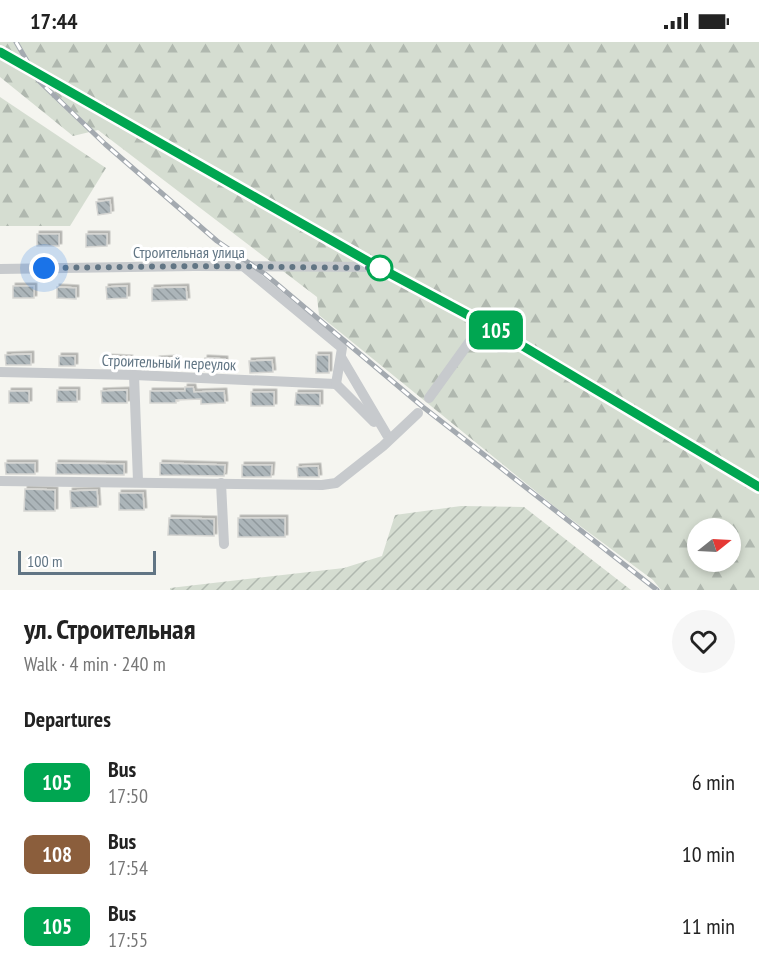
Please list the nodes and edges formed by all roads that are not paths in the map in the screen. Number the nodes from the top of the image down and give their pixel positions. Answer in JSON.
{"nodes":[{"id":1,"x":0,"y":52,"type":"edge"},
{"id":2,"x":243,"y":267,"type":"junction"},
{"id":3,"x":378,"y":267,"type":"junction"},
{"id":4,"x":0,"y":269,"type":"edge"},
{"id":5,"x":483,"y":323,"type":"junction"},
{"id":6,"x":341,"y":357,"type":"junction"},
{"id":7,"x":0,"y":372,"type":"edge"},
{"id":8,"x":134,"y":375,"type":"junction"},
{"id":9,"x":336,"y":384,"type":"junction"},
{"id":10,"x":429,"y":398,"type":"dead end"},
{"id":11,"x":418,"y":412,"type":"dead end"},
{"id":12,"x":388,"y":437,"type":"junction"},
{"id":13,"x":0,"y":481,"type":"edge"},
{"id":14,"x":138,"y":481,"type":"junction"},
{"id":15,"x":221,"y":483,"type":"junction"},
{"id":16,"x":759,"y":487,"type":"edge"},
{"id":17,"x":224,"y":544,"type":"dead end"}],
"edges":[{"from":1,"to":3,"type":"street"},
{"from":2,"to":3,"type":"street","name":"Строительная улица"},
{"from":2,"to":4,"type":"street","name":"Строительная улица"},
{"from":2,"to":6,"type":"street"},
{"from":3,"to":5,"type":"street"},
{"from":5,"to":10,"type":"street"},
{"from":5,"to":16,"type":"street"},
{"from":6,"to":9,"type":"street"},
{"from":6,"to":12,"type":"street"},
{"from":7,"to":8,"type":"street","name":"Строительный переулок"},
{"from":8,"to":9,"type":"street","name":"Строительный переулок"},
{"from":8,"to":14,"type":"street"},
{"from":9,"to":12,"type":"street"},
{"from":11,"to":12,"type":"street"},
{"from":12,"to":15,"type":"street"},
{"from":13,"to":14,"type":"street"},
{"from":14,"to":15,"type":"street"},
{"from":15,"to":17,"type":"street"}]}
